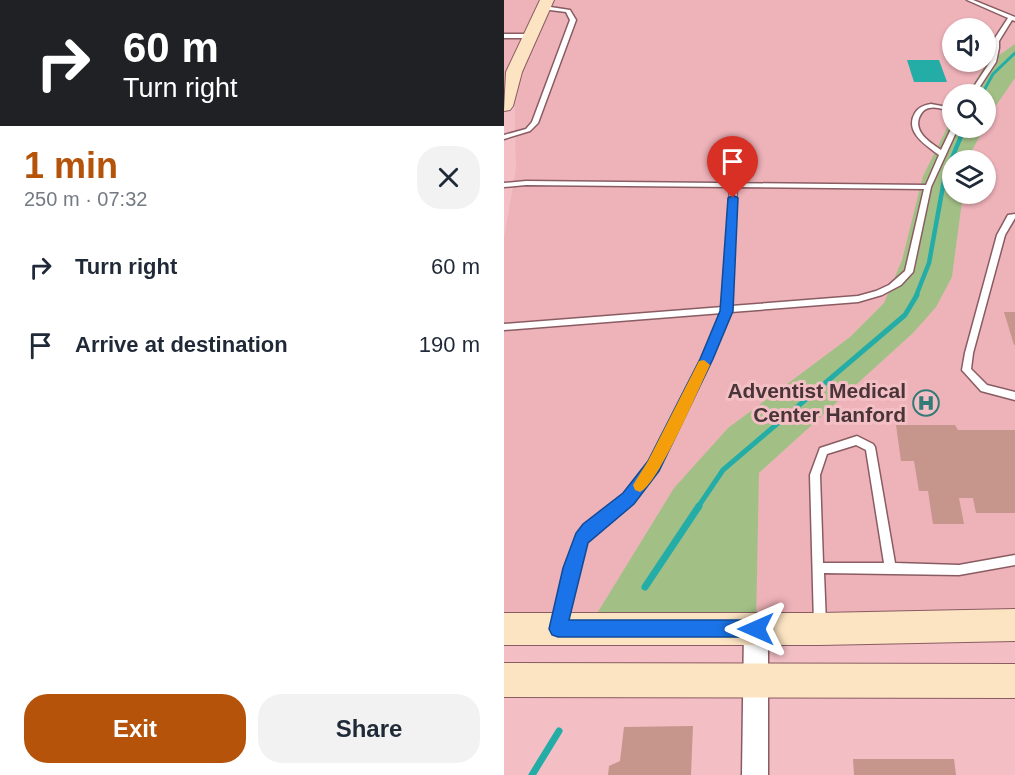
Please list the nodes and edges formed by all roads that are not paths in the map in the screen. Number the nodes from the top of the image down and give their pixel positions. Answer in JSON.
{"nodes":[{"id":1,"x":969,"y":0,"type":"edge"},
{"id":2,"x":546,"y":4,"type":"edge"},
{"id":3,"x":1013,"y":19,"type":"edge"},
{"id":4,"x":504,"y":36,"type":"edge"},
{"id":5,"x":531,"y":36,"type":"junction"},
{"id":6,"x":509,"y":72,"type":"edge"},
{"id":7,"x":979,"y":84,"type":"edge"},
{"id":8,"x":504,"y":106,"type":"edge"},
{"id":9,"x":942,"y":108,"type":"edge"},
{"id":10,"x":504,"y":137,"type":"edge"},
{"id":11,"x":942,"y":154,"type":"joint"},
{"id":12,"x":734,"y":185,"type":"junction"},
{"id":13,"x":504,"y":186,"type":"edge"},
{"id":14,"x":928,"y":187,"type":"junction"},
{"id":15,"x":1015,"y":216,"type":"edge"},
{"id":16,"x":727,"y":311,"type":"junction"},
{"id":17,"x":504,"y":327,"type":"edge"},
{"id":18,"x":1015,"y":396,"type":"edge"},
{"id":19,"x":1015,"y":560,"type":"edge"},
{"id":20,"x":818,"y":568,"type":"junction"},
{"id":21,"x":890,"y":568,"type":"junction"},
{"id":22,"x":1015,"y":626,"type":"edge"},
{"id":23,"x":573,"y":628,"type":"junction"},
{"id":24,"x":504,"y":629,"type":"edge"},
{"id":25,"x":756,"y":629,"type":"junction"},
{"id":26,"x":820,"y":629,"type":"junction"},
{"id":27,"x":504,"y":680,"type":"edge"},
{"id":28,"x":754,"y":680,"type":"junction"},
{"id":29,"x":1015,"y":681,"type":"edge"},
{"id":30,"x":755,"y":775,"type":"edge"}],
"edges":[{"from":1,"to":3,"type":"lane"},
{"from":2,"to":5,"type":"main road"},
{"from":2,"to":10,"type":"lane"},
{"from":3,"to":7,"type":"lane"},
{"from":4,"to":5,"type":"lane"},
{"from":5,"to":6,"type":"main road"},
{"from":6,"to":8,"type":"main road"},
{"from":9,"to":11,"type":"lane"},
{"from":11,"to":14,"type":"lane"},
{"from":12,"to":13,"type":"lane"},
{"from":12,"to":14,"type":"lane"},
{"from":12,"to":16,"type":"lane"},
{"from":14,"to":16,"type":"lane"},
{"from":15,"to":18,"type":"lane"},
{"from":16,"to":17,"type":"lane"},
{"from":16,"to":23,"type":"lane"},
{"from":19,"to":21,"type":"lane"},
{"from":20,"to":21,"type":"lane"},
{"from":20,"to":21,"type":"lane"},
{"from":20,"to":26,"type":"lane"},
{"from":22,"to":26,"type":"main road"},
{"from":23,"to":24,"type":"main road"},
{"from":23,"to":25,"type":"main road"},
{"from":25,"to":26,"type":"main road"},
{"from":25,"to":28,"type":"street"},
{"from":27,"to":28,"type":"main road"},
{"from":28,"to":29,"type":"main road"},
{"from":28,"to":30,"type":"street"}]}
